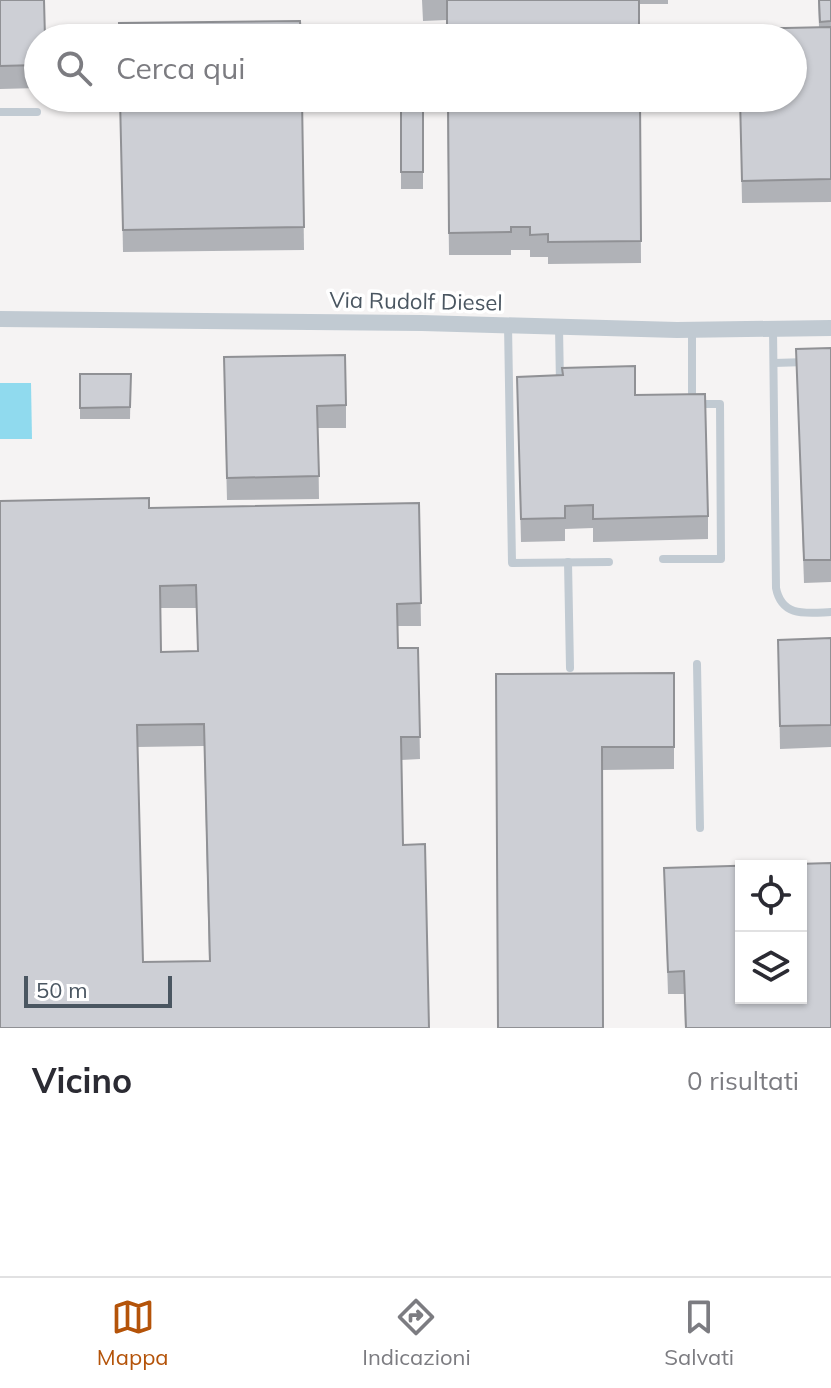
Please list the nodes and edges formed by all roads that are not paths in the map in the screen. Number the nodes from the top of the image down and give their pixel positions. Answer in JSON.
{"nodes":[{"id":1,"x":0,"y":112,"type":"edge"},
{"id":2,"x":37,"y":112,"type":"dead end"},
{"id":3,"x":0,"y":319,"type":"edge"},
{"id":4,"x":508,"y":324,"type":"junction"},
{"id":5,"x":559,"y":326,"type":"junction"},
{"id":6,"x":831,"y":328,"type":"edge"},
{"id":7,"x":773,"y":329,"type":"junction"},
{"id":8,"x":692,"y":330,"type":"junction"},
{"id":9,"x":817,"y":362,"type":"edge"},
{"id":10,"x":774,"y":363,"type":"junction"},
{"id":11,"x":509,"y":387,"type":"junction"},
{"id":12,"x":522,"y":387,"type":"edge"},
{"id":13,"x":547,"y":387,"type":"edge"},
{"id":14,"x":677,"y":404,"type":"edge"},
{"id":15,"x":692,"y":404,"type":"junction"},
{"id":16,"x":663,"y":559,"type":"dead end"},
{"id":17,"x":568,"y":562,"type":"junction"},
{"id":18,"x":609,"y":562,"type":"dead end"},
{"id":19,"x":831,"y":612,"type":"edge"},
{"id":20,"x":697,"y":664,"type":"dead end"},
{"id":21,"x":570,"y":668,"type":"dead end"},
{"id":22,"x":700,"y":828,"type":"dead end"}],
"edges":[{"from":1,"to":2,"type":"lane"},
{"from":3,"to":4,"type":"street","name":"Via Rudolf Diesel"},
{"from":4,"to":5,"type":"street","name":"Via Rudolf Diesel"},
{"from":4,"to":11,"type":"lane"},
{"from":5,"to":8,"type":"street","name":"Via Rudolf Diesel"},
{"from":5,"to":13,"type":"lane"},
{"from":6,"to":7,"type":"street","name":"Via Rudolf Diesel"},
{"from":7,"to":8,"type":"street","name":"Via Rudolf Diesel"},
{"from":7,"to":10,"type":"lane"},
{"from":8,"to":15,"type":"lane"},
{"from":9,"to":10,"type":"lane"},
{"from":10,"to":19,"type":"lane"},
{"from":11,"to":12,"type":"lane"},
{"from":11,"to":17,"type":"lane"},
{"from":14,"to":15,"type":"lane"},
{"from":15,"to":16,"type":"lane"},
{"from":17,"to":18,"type":"lane"},
{"from":17,"to":21,"type":"lane"},
{"from":20,"to":22,"type":"lane"}]}
